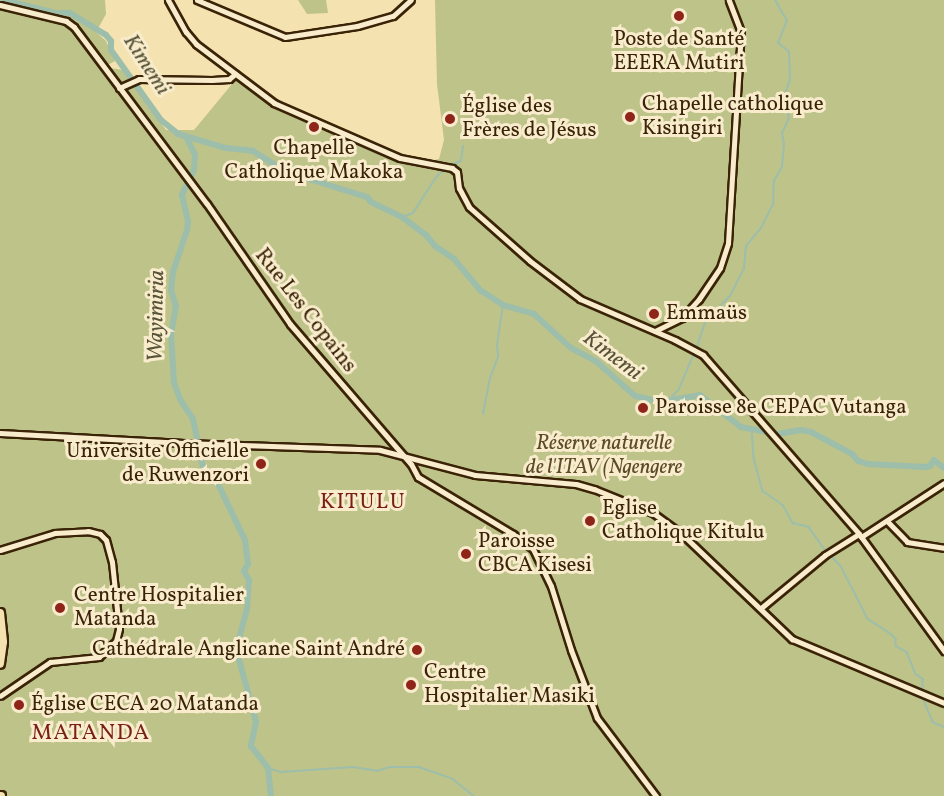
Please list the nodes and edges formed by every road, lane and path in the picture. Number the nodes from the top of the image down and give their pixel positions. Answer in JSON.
{"nodes":[{"id":1,"x":168,"y":0,"type":"edge"},
{"id":2,"x":197,"y":0,"type":"edge"},
{"id":3,"x":411,"y":0,"type":"edge"},
{"id":4,"x":729,"y":0,"type":"edge"},
{"id":5,"x":0,"y":5,"type":"edge"},
{"id":6,"x":235,"y":74,"type":"junction"},
{"id":7,"x":119,"y":88,"type":"junction"},
{"id":8,"x":655,"y":331,"type":"junction"},
{"id":9,"x":0,"y":433,"type":"edge"},
{"id":10,"x":400,"y":453,"type":"junction"},
{"id":11,"x":944,"y":483,"type":"edge"},
{"id":12,"x":887,"y":521,"type":"junction"},
{"id":13,"x":860,"y":536,"type":"junction"},
{"id":14,"x":943,"y":547,"type":"edge"},
{"id":15,"x":0,"y":549,"type":"edge"},
{"id":16,"x":760,"y":608,"type":"junction"},
{"id":17,"x":0,"y":613,"type":"edge"},
{"id":18,"x":944,"y":651,"type":"edge"},
{"id":19,"x":0,"y":664,"type":"edge"},
{"id":20,"x":0,"y":696,"type":"edge"},
{"id":21,"x":944,"y":703,"type":"edge"},
{"id":22,"x":656,"y":796,"type":"edge"}],
"edges":[{"from":1,"to":6,"type":"street"},
{"from":2,"to":3,"type":"street"},
{"from":4,"to":8,"type":"street"},
{"from":5,"to":7,"type":"street"},
{"from":6,"to":7,"type":"street"},
{"from":6,"to":8,"type":"street"},
{"from":7,"to":10,"type":"street","name":"Rue Les Copains"},
{"from":8,"to":13,"type":"street"},
{"from":9,"to":10,"type":"street"},
{"from":10,"to":16,"type":"street"},
{"from":10,"to":22,"type":"street","name":"Rue Les Copains"},
{"from":11,"to":12,"type":"street"},
{"from":12,"to":13,"type":"street"},
{"from":12,"to":14,"type":"street"},
{"from":13,"to":16,"type":"street"},
{"from":13,"to":18,"type":"street"},
{"from":15,"to":20,"type":"street"},
{"from":16,"to":21,"type":"street"},
{"from":17,"to":19,"type":"highway"}]}
